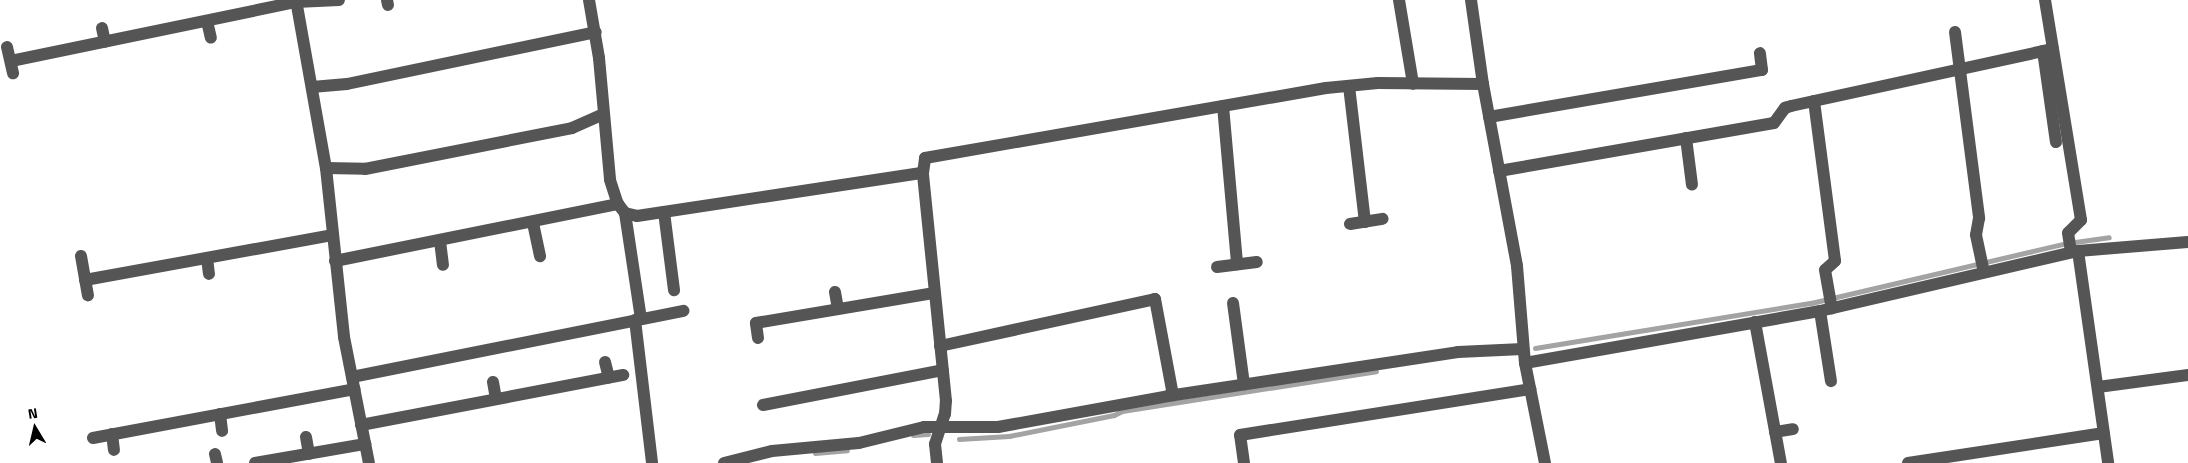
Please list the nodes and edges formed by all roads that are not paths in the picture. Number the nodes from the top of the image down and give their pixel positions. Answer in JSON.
{"nodes":[{"id":1,"x":339,"y":0,"type":"edge"},
{"id":2,"x":589,"y":0,"type":"edge"},
{"id":3,"x":1399,"y":0,"type":"edge"},
{"id":4,"x":1471,"y":0,"type":"edge"},
{"id":5,"x":2045,"y":0,"type":"edge"},
{"id":6,"x":296,"y":1,"type":"edge"},
{"id":7,"x":207,"y":21,"type":"junction"},
{"id":8,"x":102,"y":28,"type":"dead end"},
{"id":9,"x":596,"y":32,"type":"junction"},
{"id":10,"x":1955,"y":32,"type":"dead end"},
{"id":11,"x":211,"y":38,"type":"dead end"},
{"id":12,"x":105,"y":42,"type":"junction"},
{"id":13,"x":8,"y":47,"type":"dead end"},
{"id":14,"x":2048,"y":50,"type":"junction"},
{"id":15,"x":1760,"y":53,"type":"dead end"},
{"id":16,"x":1961,"y":69,"type":"junction"},
{"id":17,"x":1413,"y":84,"type":"junction"},
{"id":18,"x":1483,"y":84,"type":"junction"},
{"id":19,"x":1348,"y":86,"type":"junction"},
{"id":20,"x":312,"y":87,"type":"junction"},
{"id":21,"x":1814,"y":101,"type":"junction"},
{"id":22,"x":1223,"y":106,"type":"junction"},
{"id":23,"x":604,"y":114,"type":"junction"},
{"id":24,"x":1489,"y":117,"type":"junction"},
{"id":25,"x":1686,"y":138,"type":"junction"},
{"id":26,"x":2056,"y":142,"type":"dead end"},
{"id":27,"x":326,"y":168,"type":"junction"},
{"id":28,"x":1499,"y":171,"type":"junction"},
{"id":29,"x":923,"y":172,"type":"junction"},
{"id":30,"x":1692,"y":186,"type":"dead end"},
{"id":31,"x":622,"y":209,"type":"junction"},
{"id":32,"x":664,"y":212,"type":"junction"},
{"id":33,"x":1384,"y":219,"type":"dead end"},
{"id":34,"x":1365,"y":222,"type":"junction"},
{"id":35,"x":533,"y":223,"type":"junction"},
{"id":36,"x":1350,"y":224,"type":"dead end"},
{"id":37,"x":332,"y":235,"type":"junction"},
{"id":38,"x":440,"y":241,"type":"junction"},
{"id":39,"x":2188,"y":242,"type":"edge"},
{"id":40,"x":2074,"y":251,"type":"junction"},
{"id":41,"x":81,"y":256,"type":"dead end"},
{"id":42,"x":540,"y":256,"type":"dead end"},
{"id":43,"x":206,"y":258,"type":"junction"},
{"id":44,"x":335,"y":261,"type":"junction"},
{"id":45,"x":1257,"y":262,"type":"dead end"},
{"id":46,"x":1238,"y":264,"type":"junction"},
{"id":47,"x":443,"y":265,"type":"dead end"},
{"id":48,"x":1217,"y":267,"type":"dead end"},
{"id":49,"x":1984,"y":270,"type":"junction"},
{"id":50,"x":209,"y":274,"type":"dead end"},
{"id":51,"x":85,"y":280,"type":"junction"},
{"id":52,"x":674,"y":290,"type":"dead end"},
{"id":53,"x":836,"y":292,"type":"dead end"},
{"id":54,"x":934,"y":294,"type":"junction"},
{"id":55,"x":88,"y":295,"type":"dead end"},
{"id":56,"x":1232,"y":303,"type":"dead end"},
{"id":57,"x":1828,"y":303,"type":"junction"},
{"id":58,"x":838,"y":309,"type":"junction"},
{"id":59,"x":683,"y":311,"type":"dead end"},
{"id":60,"x":638,"y":320,"type":"junction"},
{"id":61,"x":1754,"y":322,"type":"junction"},
{"id":62,"x":758,"y":338,"type":"dead end"},
{"id":63,"x":940,"y":346,"type":"junction"},
{"id":64,"x":1523,"y":349,"type":"junction"},
{"id":65,"x":605,"y":362,"type":"dead end"},
{"id":66,"x":1524,"y":362,"type":"junction"},
{"id":67,"x":943,"y":370,"type":"junction"},
{"id":68,"x":623,"y":375,"type":"dead end"},
{"id":69,"x":2188,"y":375,"type":"edge"},
{"id":70,"x":608,"y":378,"type":"junction"},
{"id":71,"x":1831,"y":381,"type":"dead end"},
{"id":72,"x":493,"y":382,"type":"dead end"},
{"id":73,"x":353,"y":383,"type":"junction"},
{"id":74,"x":1244,"y":384,"type":"junction"},
{"id":75,"x":2098,"y":386,"type":"junction"},
{"id":76,"x":1530,"y":389,"type":"junction"},
{"id":77,"x":1173,"y":395,"type":"junction"},
{"id":78,"x":496,"y":399,"type":"junction"},
{"id":79,"x":763,"y":405,"type":"dead end"},
{"id":80,"x":220,"y":414,"type":"junction"},
{"id":81,"x":361,"y":425,"type":"junction"},
{"id":82,"x":941,"y":426,"type":"junction"},
{"id":83,"x":1793,"y":429,"type":"dead end"},
{"id":84,"x":222,"y":431,"type":"dead end"},
{"id":85,"x":1775,"y":432,"type":"junction"},
{"id":86,"x":2104,"y":433,"type":"junction"},
{"id":87,"x":112,"y":434,"type":"junction"},
{"id":88,"x":306,"y":437,"type":"dead end"},
{"id":89,"x":93,"y":438,"type":"dead end"},
{"id":90,"x":365,"y":444,"type":"junction"},
{"id":91,"x":114,"y":450,"type":"dead end"},
{"id":92,"x":309,"y":454,"type":"junction"},
{"id":93,"x":255,"y":463,"type":"edge"},
{"id":94,"x":369,"y":463,"type":"edge"},
{"id":95,"x":652,"y":463,"type":"edge"},
{"id":96,"x":724,"y":463,"type":"edge"},
{"id":97,"x":937,"y":463,"type":"edge"},
{"id":98,"x":1244,"y":463,"type":"edge"},
{"id":99,"x":1544,"y":463,"type":"edge"},
{"id":100,"x":1781,"y":463,"type":"edge"},
{"id":101,"x":1908,"y":463,"type":"edge"},
{"id":102,"x":2108,"y":463,"type":"edge"}],
"edges":[{"from":1,"to":6,"type":"street"},
{"from":2,"to":9,"type":"street"},
{"from":3,"to":17,"type":"street"},
{"from":4,"to":18,"type":"street"},
{"from":5,"to":14,"type":"street"},
{"from":6,"to":7,"type":"street"},
{"from":6,"to":20,"type":"street"},
{"from":7,"to":11,"type":"street"},
{"from":7,"to":12,"type":"street"},
{"from":8,"to":12,"type":"street"},
{"from":9,"to":20,"type":"street"},
{"from":9,"to":23,"type":"street"},
{"from":10,"to":16,"type":"street"},
{"from":12,"to":13,"type":"street"},
{"from":14,"to":16,"type":"street"},
{"from":14,"to":26,"type":"street"},
{"from":14,"to":40,"type":"street"},
{"from":15,"to":24,"type":"street"},
{"from":16,"to":21,"type":"street"},
{"from":16,"to":49,"type":"street"},
{"from":17,"to":18,"type":"street"},
{"from":17,"to":19,"type":"street"},
{"from":18,"to":24,"type":"street"},
{"from":19,"to":22,"type":"street"},
{"from":19,"to":34,"type":"street"},
{"from":20,"to":27,"type":"street"},
{"from":21,"to":25,"type":"street"},
{"from":21,"to":57,"type":"street"},
{"from":22,"to":29,"type":"street"},
{"from":22,"to":46,"type":"street"},
{"from":23,"to":27,"type":"street"},
{"from":23,"to":31,"type":"street"},
{"from":24,"to":28,"type":"street"},
{"from":25,"to":28,"type":"street"},
{"from":25,"to":30,"type":"street"},
{"from":27,"to":37,"type":"street"},
{"from":28,"to":64,"type":"street"},
{"from":29,"to":32,"type":"street"},
{"from":29,"to":54,"type":"street"},
{"from":31,"to":32,"type":"street"},
{"from":31,"to":35,"type":"street"},
{"from":31,"to":60,"type":"street"},
{"from":32,"to":52,"type":"street"},
{"from":33,"to":34,"type":"street"},
{"from":34,"to":36,"type":"street"},
{"from":35,"to":38,"type":"street"},
{"from":35,"to":42,"type":"street"},
{"from":37,"to":43,"type":"street"},
{"from":37,"to":44,"type":"street"},
{"from":38,"to":44,"type":"street"},
{"from":38,"to":47,"type":"street"},
{"from":39,"to":40,"type":"street"},
{"from":40,"to":49,"type":"street"},
{"from":40,"to":75,"type":"street"},
{"from":41,"to":51,"type":"street"},
{"from":43,"to":50,"type":"street"},
{"from":43,"to":51,"type":"street"},
{"from":44,"to":73,"type":"street"},
{"from":45,"to":46,"type":"street"},
{"from":46,"to":48,"type":"street"},
{"from":49,"to":57,"type":"street"},
{"from":51,"to":55,"type":"street"},
{"from":53,"to":58,"type":"street"},
{"from":54,"to":58,"type":"street"},
{"from":54,"to":63,"type":"street"},
{"from":56,"to":74,"type":"street"},
{"from":57,"to":61,"type":"street"},
{"from":57,"to":71,"type":"street"},
{"from":58,"to":62,"type":"street"},
{"from":59,"to":60,"type":"street"},
{"from":60,"to":73,"type":"street"},
{"from":60,"to":95,"type":"street"},
{"from":61,"to":66,"type":"street"},
{"from":61,"to":85,"type":"street"},
{"from":63,"to":67,"type":"street"},
{"from":63,"to":77,"type":"street"},
{"from":64,"to":66,"type":"street"},
{"from":64,"to":74,"type":"street"},
{"from":65,"to":70,"type":"street"},
{"from":66,"to":76,"type":"street"},
{"from":67,"to":79,"type":"street"},
{"from":67,"to":82,"type":"street"},
{"from":68,"to":70,"type":"street"},
{"from":69,"to":75,"type":"street"},
{"from":70,"to":78,"type":"street"},
{"from":72,"to":78,"type":"street"},
{"from":73,"to":80,"type":"street"},
{"from":73,"to":81,"type":"street"},
{"from":74,"to":77,"type":"street"},
{"from":75,"to":86,"type":"street"},
{"from":76,"to":98,"type":"street"},
{"from":76,"to":99,"type":"street"},
{"from":77,"to":82,"type":"street"},
{"from":78,"to":81,"type":"street"},
{"from":80,"to":84,"type":"street"},
{"from":80,"to":87,"type":"street"},
{"from":81,"to":90,"type":"street"},
{"from":82,"to":96,"type":"street"},
{"from":82,"to":97,"type":"street"},
{"from":83,"to":85,"type":"street"},
{"from":85,"to":100,"type":"street"},
{"from":86,"to":101,"type":"street"},
{"from":86,"to":102,"type":"street"},
{"from":87,"to":89,"type":"street"},
{"from":87,"to":91,"type":"street"},
{"from":88,"to":92,"type":"street"},
{"from":90,"to":92,"type":"street"},
{"from":90,"to":94,"type":"street"},
{"from":92,"to":93,"type":"street"}]}
